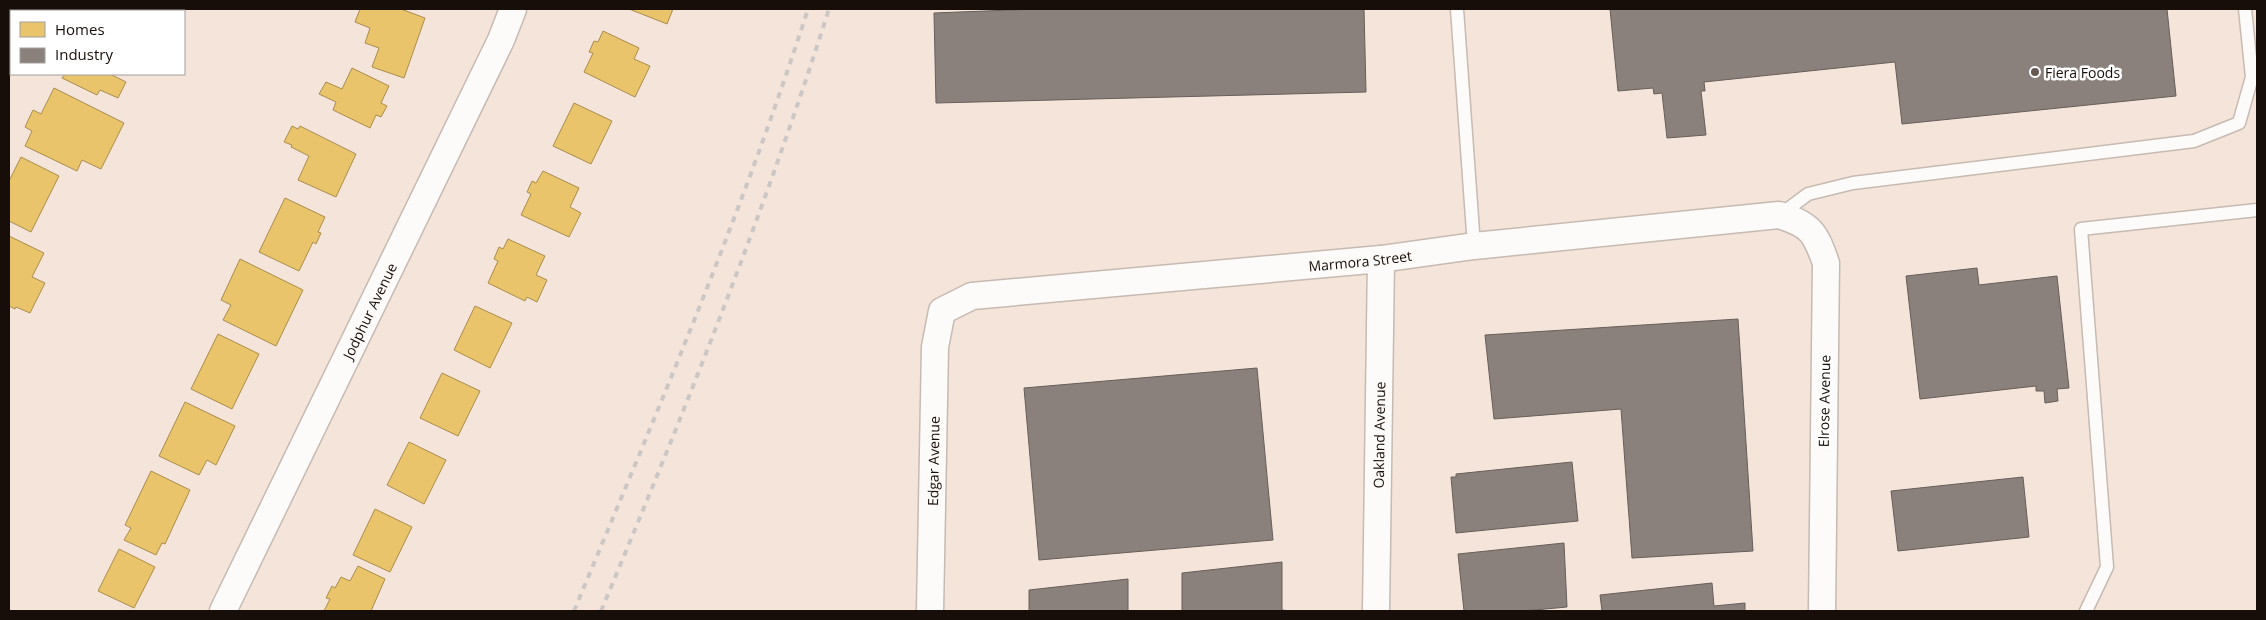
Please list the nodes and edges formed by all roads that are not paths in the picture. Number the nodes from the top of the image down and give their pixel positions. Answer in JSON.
{"nodes":[{"id":1,"x":513,"y":9,"type":"edge"},
{"id":2,"x":1457,"y":9,"type":"edge"},
{"id":3,"x":2245,"y":9,"type":"edge"},
{"id":4,"x":2257,"y":210,"type":"edge"},
{"id":5,"x":1779,"y":215,"type":"junction"},
{"id":6,"x":1474,"y":246,"type":"junction"},
{"id":7,"x":1381,"y":259,"type":"junction"},
{"id":8,"x":942,"y":310,"type":"joint"},
{"id":9,"x":223,"y":611,"type":"edge"},
{"id":10,"x":930,"y":611,"type":"edge"},
{"id":11,"x":1376,"y":611,"type":"edge"},
{"id":12,"x":1822,"y":611,"type":"edge"},
{"id":13,"x":2086,"y":611,"type":"edge"}],
"edges":[{"from":1,"to":9,"type":"street","name":"Jodphur Avenue"},
{"from":2,"to":6,"type":"lane"},
{"from":3,"to":5,"type":"lane"},
{"from":4,"to":13,"type":"lane"},
{"from":5,"to":6,"type":"street","name":"Marmora Street"},
{"from":5,"to":12,"type":"street","name":"Elrose Avenue"},
{"from":6,"to":7,"type":"street","name":"Marmora Street"},
{"from":7,"to":8,"type":"street","name":"Marmora Street"},
{"from":7,"to":11,"type":"street","name":"Oakland Avenue"},
{"from":8,"to":10,"type":"street","name":"Edgar Avenue"}]}
